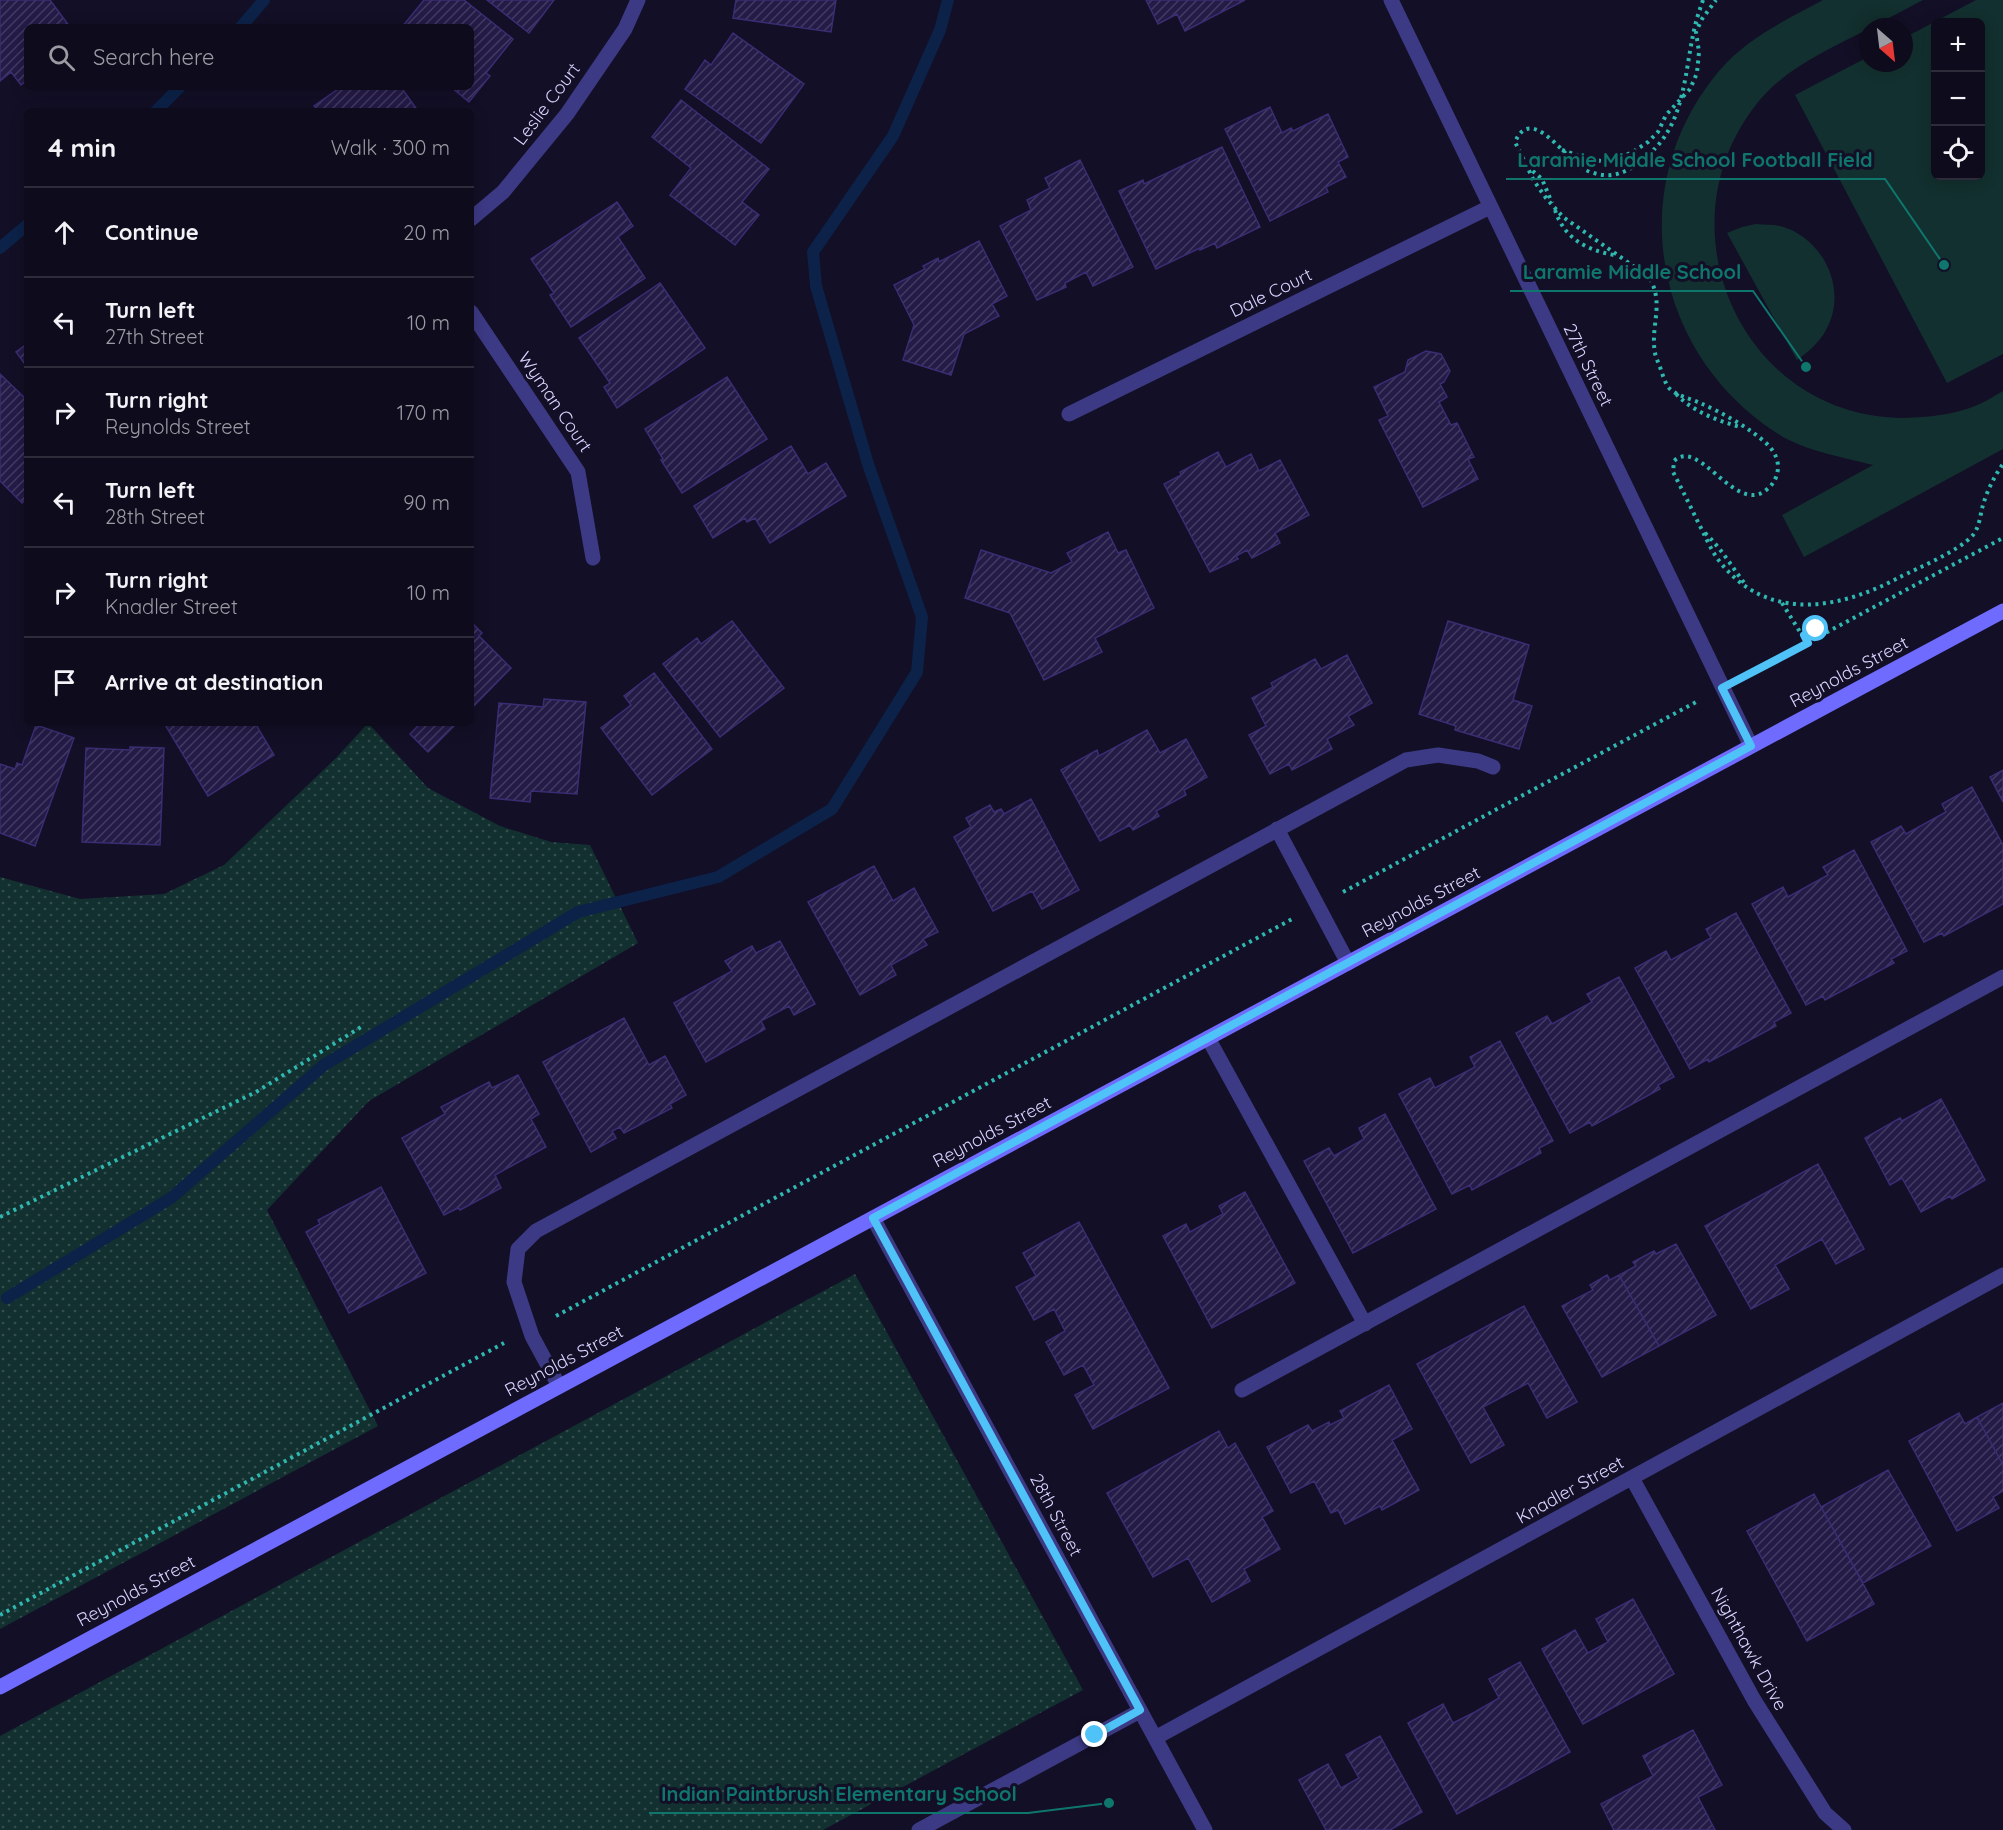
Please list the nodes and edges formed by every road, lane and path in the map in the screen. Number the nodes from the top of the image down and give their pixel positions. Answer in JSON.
{"nodes":[{"id":1,"x":638,"y":0,"type":"edge"},
{"id":2,"x":1391,"y":0,"type":"edge"},
{"id":3,"x":1703,"y":0,"type":"edge"},
{"id":4,"x":1716,"y":0,"type":"edge"},
{"id":5,"x":1680,"y":102,"type":"junction"},
{"id":6,"x":1561,"y":150,"type":"junction"},
{"id":7,"x":1525,"y":164,"type":"junction"},
{"id":8,"x":1490,"y":207,"type":"junction"},
{"id":9,"x":1554,"y":208,"type":"junction"},
{"id":10,"x":474,"y":216,"type":"edge"},
{"id":11,"x":1618,"y":255,"type":"junction"},
{"id":12,"x":474,"y":316,"type":"edge"},
{"id":13,"x":1674,"y":393,"type":"junction"},
{"id":14,"x":1069,"y":414,"type":"dead end"},
{"id":15,"x":1744,"y":428,"type":"junction"},
{"id":16,"x":2003,"y":464,"type":"edge"},
{"id":17,"x":2003,"y":538,"type":"edge"},
{"id":18,"x":593,"y":558,"type":"dead end"},
{"id":19,"x":1782,"y":603,"type":"junction"},
{"id":20,"x":2003,"y":611,"type":"edge"},
{"id":21,"x":1808,"y":643,"type":"junction"},
{"id":22,"x":1722,"y":688,"type":"junction"},
{"id":23,"x":1751,"y":746,"type":"junction"},
{"id":24,"x":1493,"y":767,"type":"dead end"},
{"id":25,"x":1277,"y":829,"type":"junction"},
{"id":26,"x":1318,"y":905,"type":"junction"},
{"id":27,"x":1348,"y":963,"type":"junction"},
{"id":28,"x":2003,"y":977,"type":"edge"},
{"id":29,"x":361,"y":1027,"type":"dead end"},
{"id":30,"x":1208,"y":1038,"type":"junction"},
{"id":31,"x":0,"y":1217,"type":"edge"},
{"id":32,"x":873,"y":1218,"type":"junction"},
{"id":33,"x":2003,"y":1275,"type":"edge"},
{"id":34,"x":1365,"y":1324,"type":"junction"},
{"id":35,"x":530,"y":1329,"type":"junction"},
{"id":36,"x":559,"y":1386,"type":"junction"},
{"id":37,"x":1242,"y":1390,"type":"dead end"},
{"id":38,"x":1632,"y":1478,"type":"junction"},
{"id":39,"x":0,"y":1615,"type":"edge"},
{"id":40,"x":0,"y":1687,"type":"edge"},
{"id":41,"x":1140,"y":1710,"type":"junction"},
{"id":42,"x":1155,"y":1738,"type":"junction"},
{"id":43,"x":919,"y":1830,"type":"edge"},
{"id":44,"x":1205,"y":1830,"type":"edge"},
{"id":45,"x":1844,"y":1830,"type":"edge"}],
"edges":[{"from":1,"to":10,"type":"street","name":"Leslie Court"},
{"from":2,"to":8,"type":"street","name":"27th Street"},
{"from":3,"to":5,"type":"path"},
{"from":4,"to":5,"type":"path"},
{"from":5,"to":6,"type":"path"},
{"from":5,"to":6,"type":"path"},
{"from":6,"to":7,"type":"path"},
{"from":7,"to":9,"type":"path"},
{"from":7,"to":9,"type":"path"},
{"from":8,"to":14,"type":"street","name":"Dale Court"},
{"from":8,"to":22,"type":"street","name":"27th Street"},
{"from":9,"to":11,"type":"path"},
{"from":9,"to":11,"type":"path"},
{"from":11,"to":13,"type":"path"},
{"from":12,"to":18,"type":"street","name":"Wyman Court"},
{"from":13,"to":15,"type":"path"},
{"from":13,"to":15,"type":"path"},
{"from":15,"to":19,"type":"path"},
{"from":16,"to":19,"type":"path"},
{"from":17,"to":21,"type":"path"},
{"from":19,"to":21,"type":"path"},
{"from":20,"to":23,"type":"main road","name":"Reynolds Street"},
{"from":21,"to":22,"type":"path"},
{"from":22,"to":23,"type":"street","name":"27th Street"},
{"from":22,"to":26,"type":"path"},
{"from":23,"to":27,"type":"main road","name":"Reynolds Street"},
{"from":24,"to":25,"type":"street"},
{"from":25,"to":26,"type":"street"},
{"from":25,"to":35,"type":"street"},
{"from":26,"to":27,"type":"street"},
{"from":26,"to":35,"type":"path"},
{"from":27,"to":30,"type":"main road","name":"Reynolds Street"},
{"from":28,"to":34,"type":"street"},
{"from":29,"to":31,"type":"path"},
{"from":30,"to":32,"type":"main road","name":"Reynolds Street"},
{"from":30,"to":34,"type":"street"},
{"from":32,"to":36,"type":"main road","name":"Reynolds Street"},
{"from":32,"to":41,"type":"street","name":"28th Street"},
{"from":33,"to":38,"type":"street","name":"Knadler Street"},
{"from":34,"to":37,"type":"street"},
{"from":35,"to":36,"type":"street"},
{"from":35,"to":39,"type":"path"},
{"from":36,"to":40,"type":"main road","name":"Reynolds Street"},
{"from":38,"to":42,"type":"street","name":"Knadler Street"},
{"from":38,"to":45,"type":"street","name":"Nighthawk Drive"},
{"from":41,"to":42,"type":"street","name":"28th Street"},
{"from":41,"to":43,"type":"street"},
{"from":42,"to":44,"type":"street","name":"28th Street"}]}
